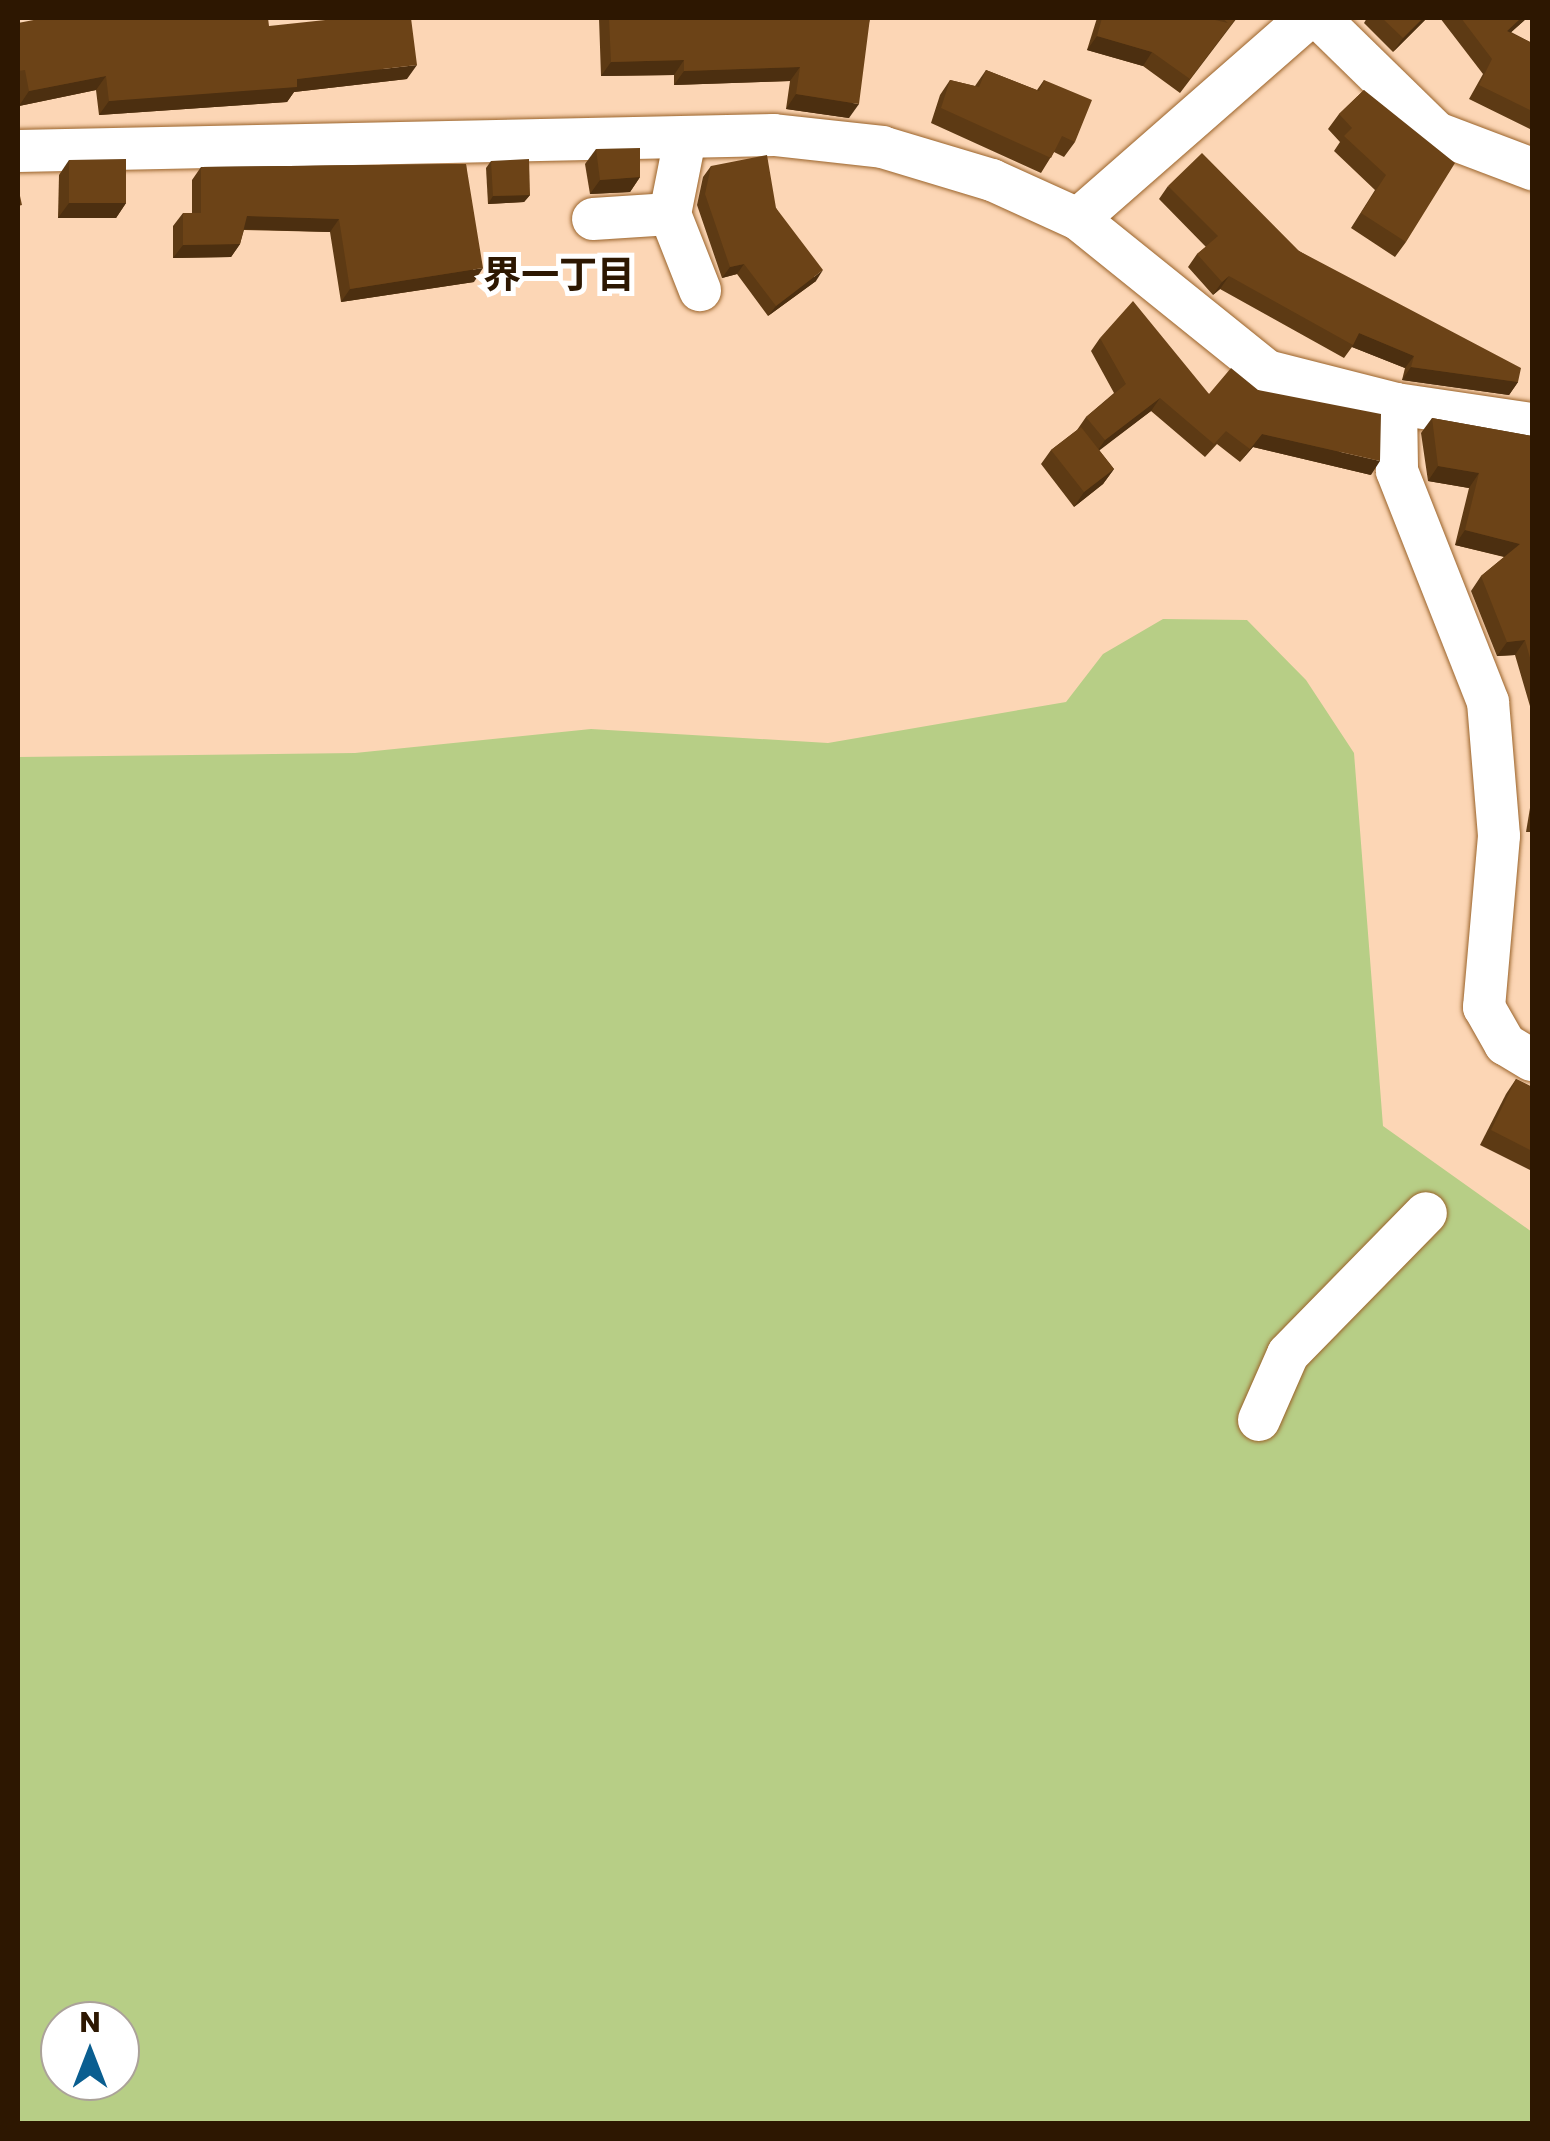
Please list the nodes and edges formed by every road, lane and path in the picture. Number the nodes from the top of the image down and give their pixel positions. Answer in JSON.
{"nodes":[{"id":1,"x":1308,"y":18,"type":"edge"},
{"id":2,"x":1320,"y":18,"type":"edge"},
{"id":3,"x":685,"y":139,"type":"junction"},
{"id":4,"x":18,"y":151,"type":"edge"},
{"id":5,"x":1532,"y":169,"type":"edge"},
{"id":6,"x":670,"y":214,"type":"junction"},
{"id":7,"x":593,"y":218,"type":"dead end"},
{"id":8,"x":1078,"y":219,"type":"junction"},
{"id":9,"x":700,"y":290,"type":"dead end"},
{"id":10,"x":1396,"y":404,"type":"junction"},
{"id":11,"x":1532,"y":424,"type":"edge"},
{"id":12,"x":1532,"y":1060,"type":"edge"},
{"id":13,"x":1426,"y":1213,"type":"dead end"},
{"id":14,"x":1259,"y":1420,"type":"dead end"}],
"edges":[{"from":1,"to":8,"type":"street"},
{"from":2,"to":5,"type":"street"},
{"from":3,"to":4,"type":"street"},
{"from":3,"to":6,"type":"street"},
{"from":3,"to":8,"type":"street"},
{"from":6,"to":7,"type":"street"},
{"from":6,"to":9,"type":"street"},
{"from":8,"to":10,"type":"street"},
{"from":10,"to":11,"type":"street"},
{"from":10,"to":12,"type":"street"},
{"from":13,"to":14,"type":"street"}]}
